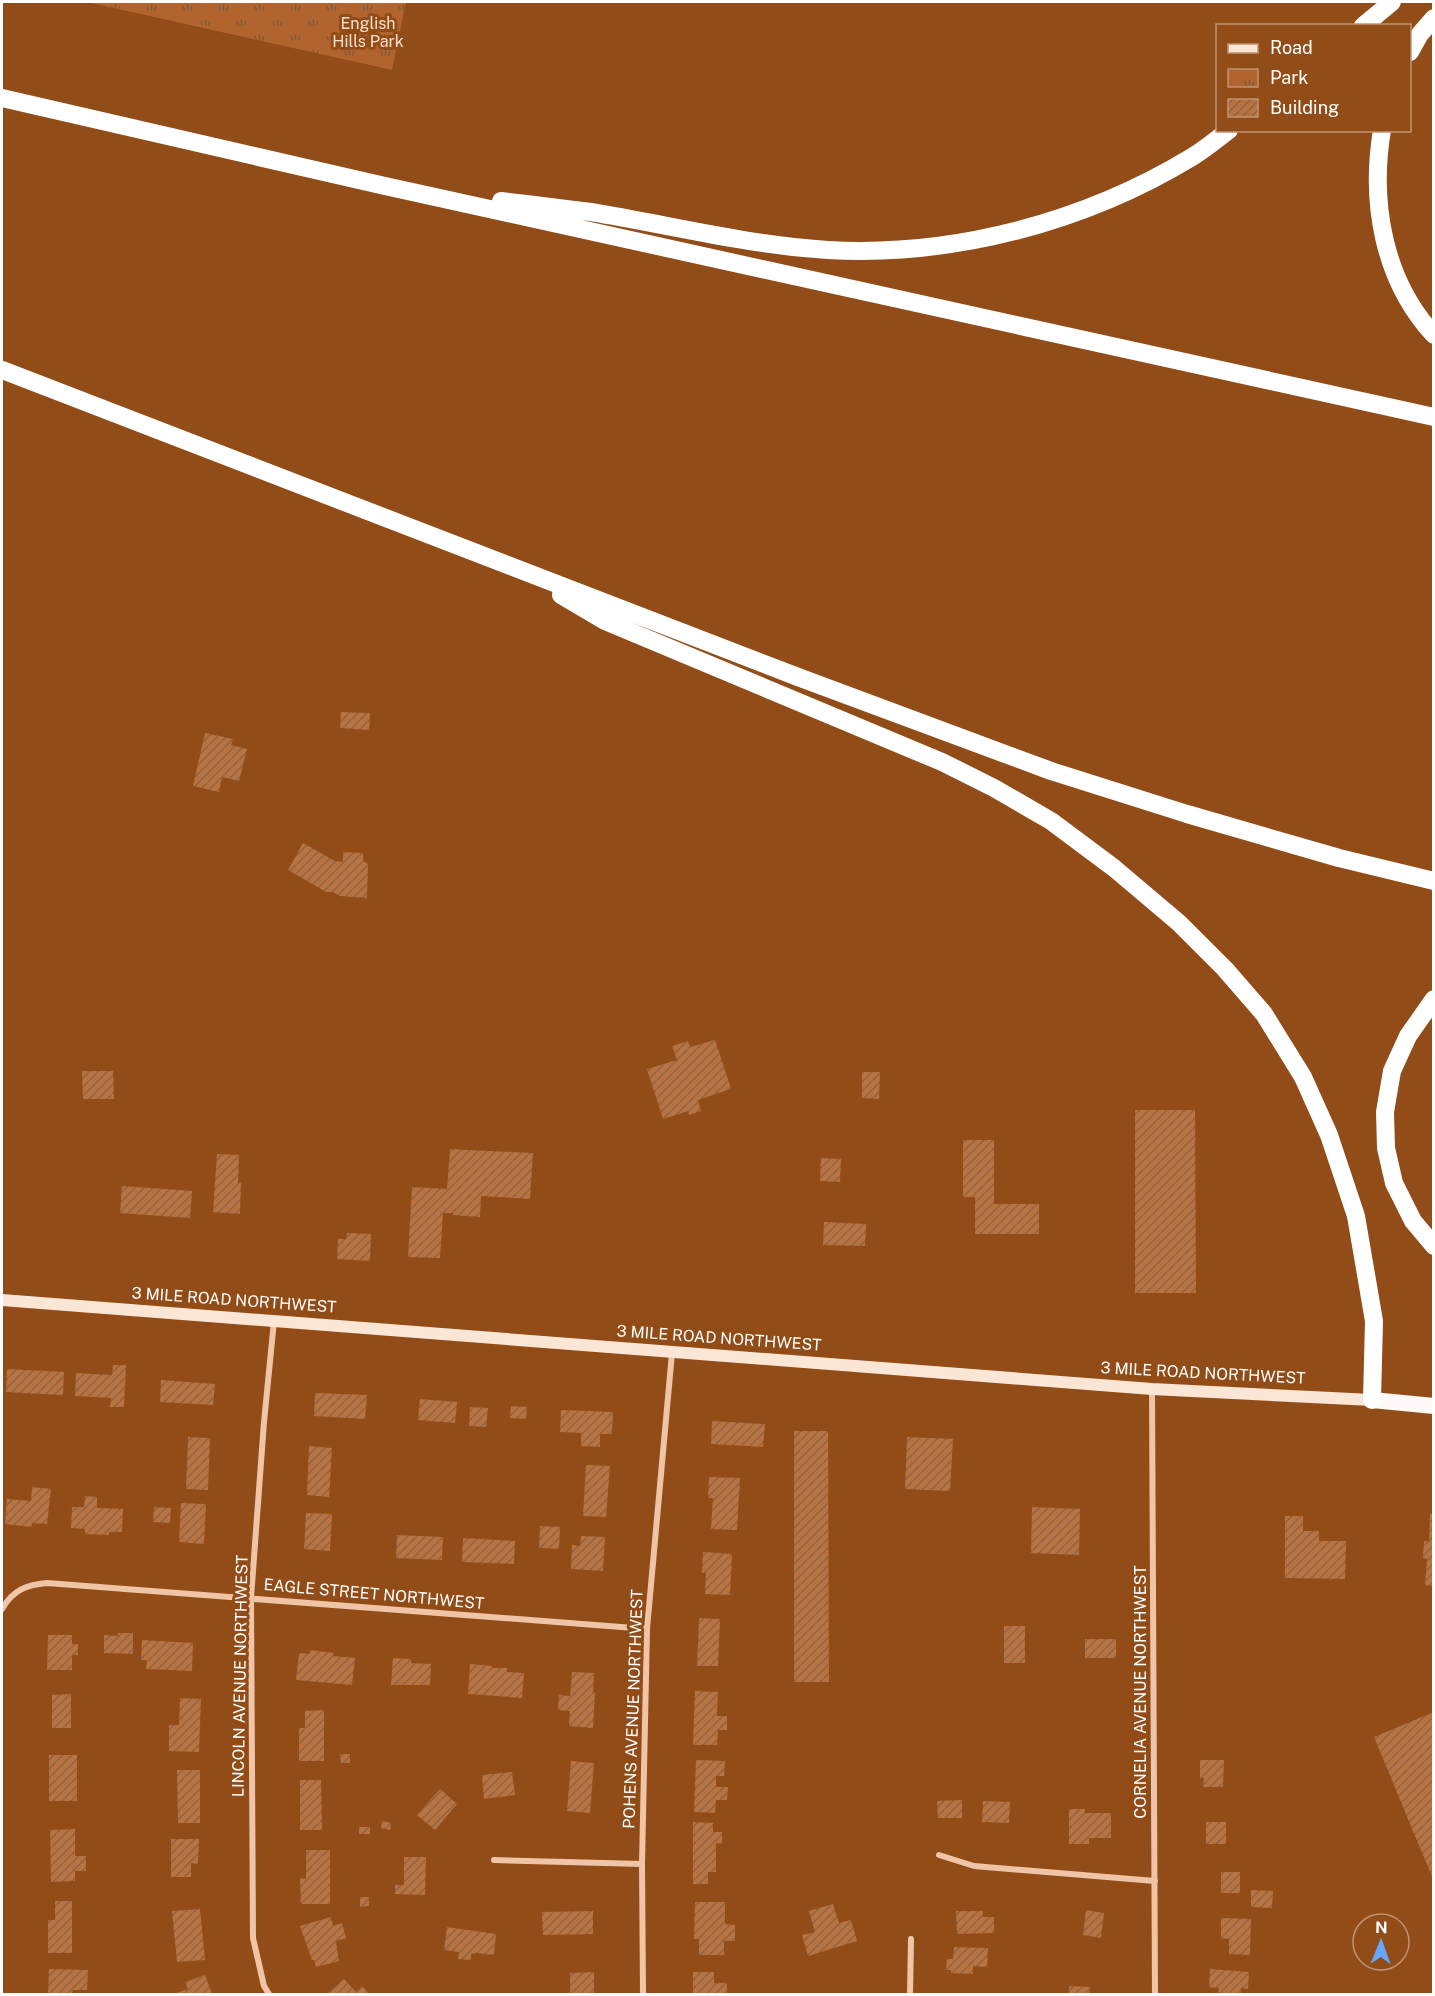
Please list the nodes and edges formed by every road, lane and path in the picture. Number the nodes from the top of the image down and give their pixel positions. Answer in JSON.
{"nodes":[{"id":1,"x":1392,"y":2,"type":"edge"},
{"id":2,"x":1434,"y":18,"type":"edge"},
{"id":3,"x":1365,"y":24,"type":"edge"},
{"id":4,"x":1411,"y":50,"type":"edge"},
{"id":5,"x":2,"y":98,"type":"edge"},
{"id":6,"x":1226,"y":132,"type":"edge"},
{"id":7,"x":1382,"y":132,"type":"edge"},
{"id":8,"x":385,"y":186,"type":"junction"},
{"id":9,"x":1434,"y":335,"type":"edge"},
{"id":10,"x":2,"y":370,"type":"edge"},
{"id":11,"x":1434,"y":417,"type":"edge"},
{"id":12,"x":515,"y":568,"type":"junction"},
{"id":13,"x":1434,"y":881,"type":"edge"},
{"id":14,"x":1434,"y":999,"type":"edge"},
{"id":15,"x":1434,"y":1246,"type":"edge"},
{"id":16,"x":2,"y":1300,"type":"edge"},
{"id":17,"x":274,"y":1321,"type":"junction"},
{"id":18,"x":672,"y":1353,"type":"junction"},
{"id":19,"x":1152,"y":1389,"type":"junction"},
{"id":20,"x":1372,"y":1400,"type":"junction"},
{"id":21,"x":1434,"y":1406,"type":"edge"},
{"id":22,"x":251,"y":1598,"type":"junction"},
{"id":23,"x":2,"y":1609,"type":"edge"},
{"id":24,"x":647,"y":1629,"type":"junction"},
{"id":25,"x":939,"y":1855,"type":"dead end"},
{"id":26,"x":494,"y":1860,"type":"dead end"},
{"id":27,"x":642,"y":1864,"type":"junction"},
{"id":28,"x":1155,"y":1881,"type":"junction"},
{"id":29,"x":911,"y":1938,"type":"dead end"},
{"id":30,"x":269,"y":1995,"type":"edge"},
{"id":31,"x":643,"y":1995,"type":"edge"},
{"id":32,"x":910,"y":1995,"type":"edge"},
{"id":33,"x":1155,"y":1995,"type":"edge"}],
"edges":[{"from":1,"to":3,"type":"highway"},
{"from":2,"to":4,"type":"highway"},
{"from":5,"to":8,"type":"highway"},
{"from":6,"to":8,"type":"highway"},
{"from":7,"to":9,"type":"highway"},
{"from":8,"to":11,"type":"highway"},
{"from":10,"to":12,"type":"highway"},
{"from":12,"to":13,"type":"highway"},
{"from":12,"to":20,"type":"highway"},
{"from":14,"to":15,"type":"highway"},
{"from":16,"to":17,"type":"main road","name":"3 MILE ROAD NORTHWEST"},
{"from":17,"to":18,"type":"main road","name":"3 MILE ROAD NORTHWEST"},
{"from":17,"to":22,"type":"street","name":"LINCOLN AVENUE NORTHWEST"},
{"from":18,"to":19,"type":"main road","name":"3 MILE ROAD NORTHWEST"},
{"from":18,"to":24,"type":"street","name":"POHENS AVENUE NORTHWEST"},
{"from":19,"to":20,"type":"main road","name":"3 MILE ROAD NORTHWEST"},
{"from":19,"to":28,"type":"street","name":"CORNELIA AVENUE NORTHWEST"},
{"from":20,"to":21,"type":"highway","name":"3 MILE ROAD NORTHWEST"},
{"from":22,"to":23,"type":"street","name":"EAGLE STREET NORTHWEST"},
{"from":22,"to":24,"type":"street","name":"EAGLE STREET NORTHWEST"},
{"from":22,"to":30,"type":"street","name":"LINCOLN AVENUE NORTHWEST"},
{"from":24,"to":27,"type":"street","name":"POHENS AVENUE NORTHWEST"},
{"from":25,"to":28,"type":"street"},
{"from":26,"to":27,"type":"street"},
{"from":27,"to":31,"type":"street","name":"POHENS AVENUE NORTHWEST"},
{"from":28,"to":33,"type":"street","name":"CORNELIA AVENUE NORTHWEST"},
{"from":29,"to":32,"type":"street"}]}
